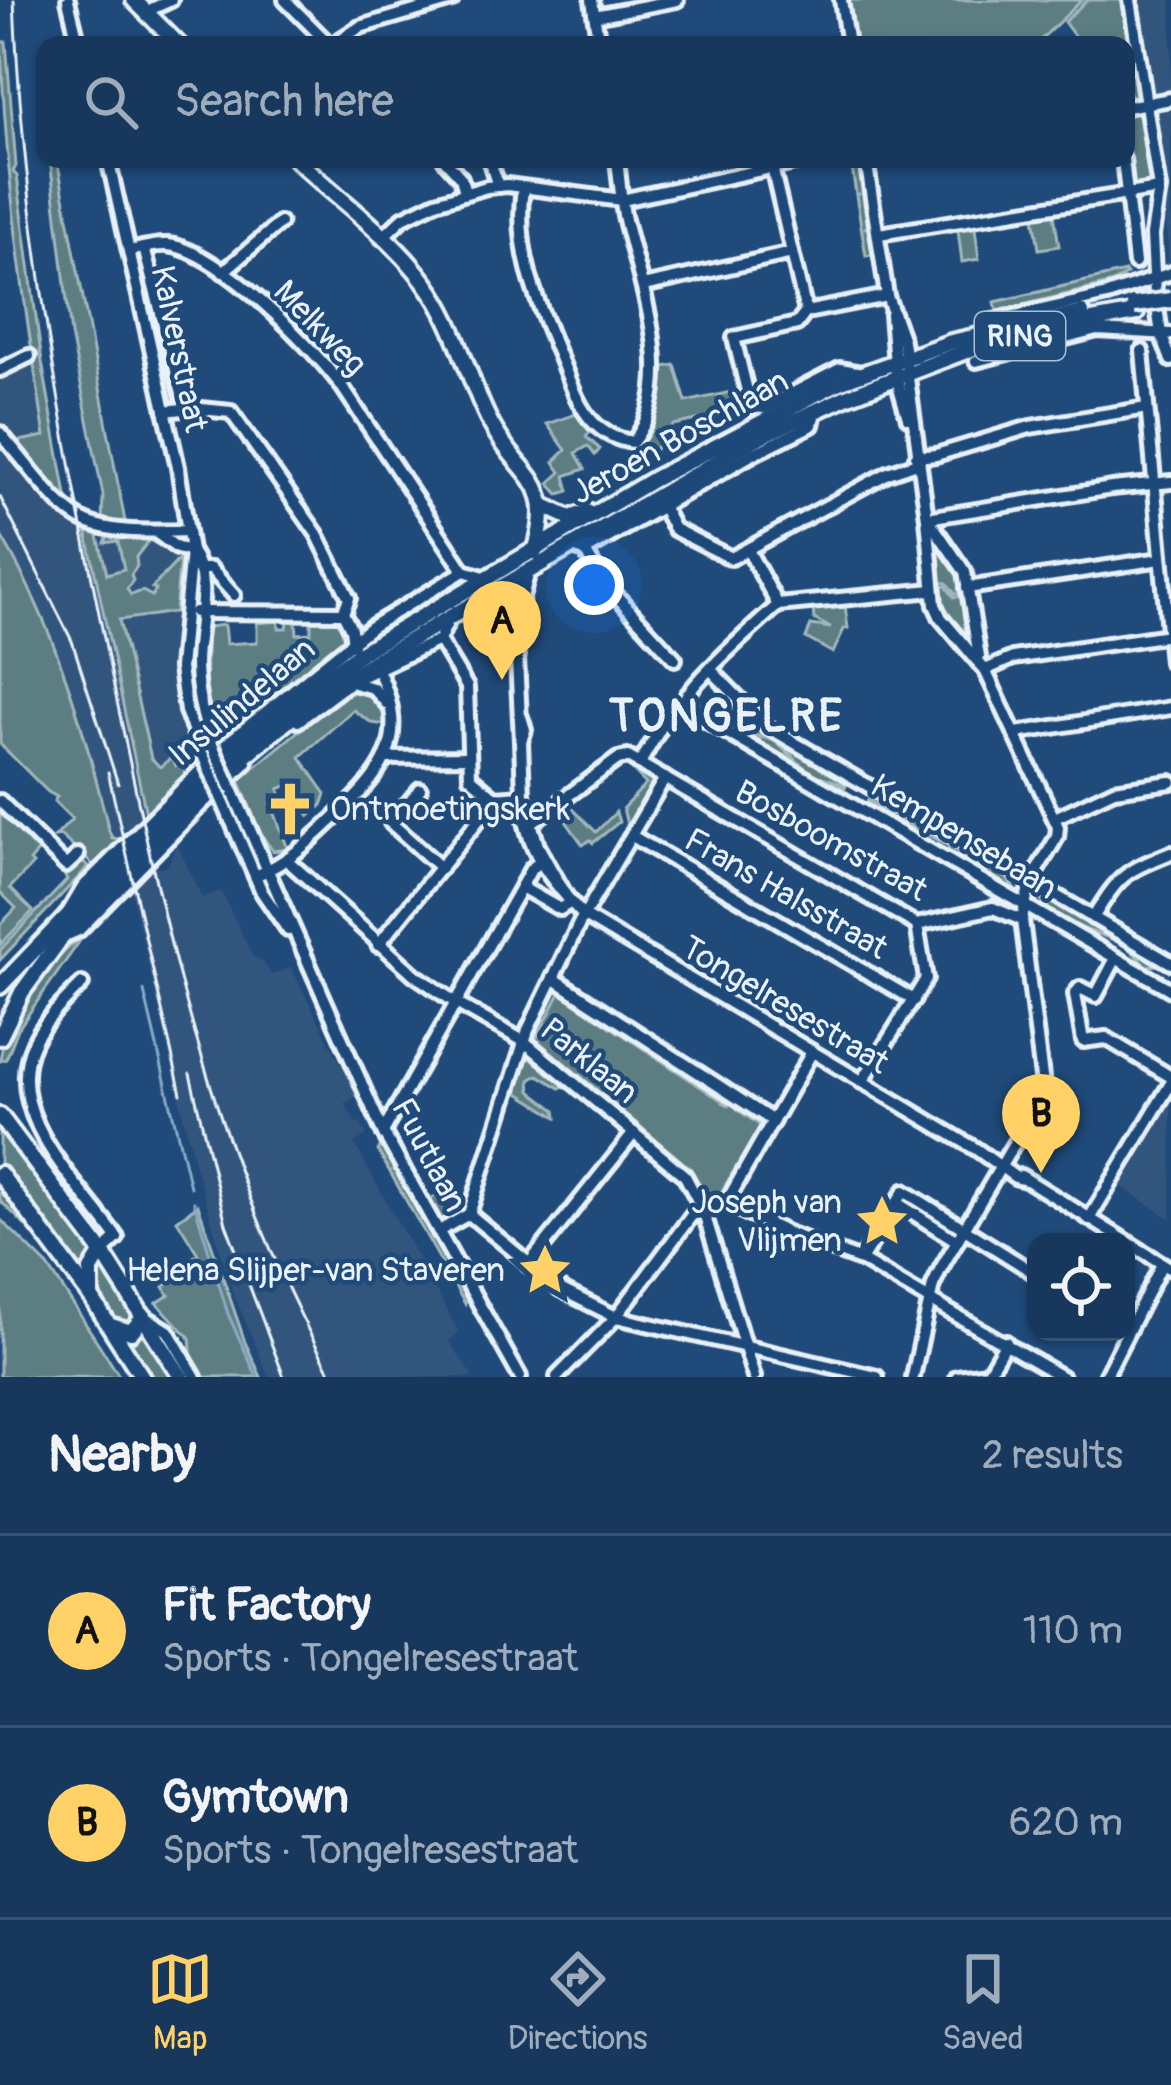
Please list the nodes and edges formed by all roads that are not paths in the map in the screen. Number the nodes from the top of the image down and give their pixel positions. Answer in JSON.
{"nodes":[{"id":1,"x":68,"y":0,"type":"edge"},
{"id":2,"x":171,"y":0,"type":"edge"},
{"id":3,"x":285,"y":0,"type":"edge"},
{"id":4,"x":452,"y":0,"type":"edge"},
{"id":5,"x":592,"y":0,"type":"edge"},
{"id":6,"x":677,"y":0,"type":"edge"},
{"id":7,"x":842,"y":0,"type":"edge"},
{"id":8,"x":1130,"y":0,"type":"edge"},
{"id":9,"x":140,"y":6,"type":"edge"},
{"id":10,"x":595,"y":16,"type":"junction"},
{"id":11,"x":78,"y":36,"type":"edge"},
{"id":12,"x":169,"y":36,"type":"edge"},
{"id":13,"x":322,"y":36,"type":"edge"},
{"id":14,"x":346,"y":36,"type":"edge"},
{"id":15,"x":598,"y":36,"type":"edge"},
{"id":16,"x":847,"y":36,"type":"edge"},
{"id":17,"x":1171,"y":99,"type":"edge"},
{"id":18,"x":1147,"y":104,"type":"junction"},
{"id":19,"x":1135,"y":106,"type":"edge"},
{"id":20,"x":110,"y":168,"type":"edge"},
{"id":21,"x":306,"y":168,"type":"edge"},
{"id":22,"x":452,"y":168,"type":"edge"},
{"id":23,"x":492,"y":168,"type":"edge"},
{"id":24,"x":618,"y":168,"type":"edge"},
{"id":25,"x":767,"y":168,"type":"edge"},
{"id":26,"x":772,"y":168,"type":"edge"},
{"id":27,"x":868,"y":168,"type":"edge"},
{"id":28,"x":1125,"y":168,"type":"edge"},
{"id":29,"x":497,"y":185,"type":"junction"},
{"id":30,"x":523,"y":188,"type":"junction"},
{"id":31,"x":1159,"y":189,"type":"junction"},
{"id":32,"x":465,"y":192,"type":"junction"},
{"id":33,"x":1127,"y":194,"type":"junction"},
{"id":34,"x":622,"y":200,"type":"junction"},
{"id":35,"x":280,"y":223,"type":"dead end"},
{"id":36,"x":879,"y":234,"type":"junction"},
{"id":37,"x":382,"y":238,"type":"junction"},
{"id":38,"x":137,"y":249,"type":"junction"},
{"id":39,"x":792,"y":253,"type":"junction"},
{"id":40,"x":1136,"y":263,"type":"dead end"},
{"id":41,"x":223,"y":272,"type":"junction"},
{"id":42,"x":1171,"y":273,"type":"edge"},
{"id":43,"x":1154,"y":278,"type":"junction"},
{"id":44,"x":643,"y":286,"type":"junction"},
{"id":45,"x":887,"y":296,"type":"junction"},
{"id":46,"x":1171,"y":304,"type":"edge"},
{"id":47,"x":1135,"y":309,"type":"junction"},
{"id":48,"x":806,"y":312,"type":"junction"},
{"id":49,"x":985,"y":323,"type":"joint"},
{"id":50,"x":1166,"y":334,"type":"edge"},
{"id":51,"x":951,"y":342,"type":"junction"},
{"id":52,"x":1142,"y":351,"type":"dead end"},
{"id":53,"x":29,"y":356,"type":"dead end"},
{"id":54,"x":941,"y":360,"type":"junction"},
{"id":55,"x":1171,"y":360,"type":"edge"},
{"id":56,"x":976,"y":361,"type":"joint"},
{"id":57,"x":900,"y":367,"type":"junction"},
{"id":58,"x":0,"y":370,"type":"edge"},
{"id":59,"x":862,"y":373,"type":"junction"},
{"id":60,"x":186,"y":408,"type":"junction"},
{"id":61,"x":1147,"y":408,"type":"junction"},
{"id":62,"x":165,"y":411,"type":"junction"},
{"id":63,"x":815,"y":412,"type":"junction"},
{"id":64,"x":0,"y":433,"type":"edge"},
{"id":65,"x":916,"y":460,"type":"junction"},
{"id":66,"x":522,"y":469,"type":"junction"},
{"id":67,"x":1171,"y":482,"type":"edge"},
{"id":68,"x":1155,"y":484,"type":"junction"},
{"id":69,"x":544,"y":506,"type":"junction"},
{"id":70,"x":662,"y":506,"type":"junction"},
{"id":71,"x":598,"y":513,"type":"junction"},
{"id":72,"x":927,"y":518,"type":"junction"},
{"id":73,"x":188,"y":531,"type":"junction"},
{"id":74,"x":155,"y":532,"type":"junction"},
{"id":75,"x":577,"y":549,"type":"junction"},
{"id":76,"x":748,"y":550,"type":"junction"},
{"id":77,"x":191,"y":551,"type":"junction"},
{"id":78,"x":1161,"y":559,"type":"junction"},
{"id":79,"x":528,"y":561,"type":"junction"},
{"id":80,"x":199,"y":568,"type":"junction"},
{"id":81,"x":464,"y":571,"type":"junction"},
{"id":82,"x":488,"y":584,"type":"junction"},
{"id":83,"x":968,"y":588,"type":"junction"},
{"id":84,"x":933,"y":590,"type":"junction"},
{"id":85,"x":234,"y":595,"type":"dead end"},
{"id":86,"x":778,"y":605,"type":"junction"},
{"id":87,"x":186,"y":610,"type":"junction"},
{"id":88,"x":518,"y":611,"type":"junction"},
{"id":89,"x":200,"y":612,"type":"junction"},
{"id":90,"x":452,"y":614,"type":"junction"},
{"id":91,"x":345,"y":616,"type":"junction"},
{"id":92,"x":370,"y":627,"type":"junction"},
{"id":93,"x":1168,"y":635,"type":"edge"},
{"id":94,"x":440,"y":640,"type":"junction"},
{"id":95,"x":352,"y":645,"type":"junction"},
{"id":96,"x":675,"y":658,"type":"dead end"},
{"id":97,"x":1171,"y":662,"type":"edge"},
{"id":98,"x":982,"y":665,"type":"junction"},
{"id":99,"x":378,"y":670,"type":"junction"},
{"id":100,"x":712,"y":672,"type":"junction"},
{"id":101,"x":350,"y":682,"type":"junction"},
{"id":102,"x":681,"y":706,"type":"junction"},
{"id":103,"x":1171,"y":708,"type":"edge"},
{"id":104,"x":393,"y":711,"type":"junction"},
{"id":105,"x":1016,"y":734,"type":"junction"},
{"id":106,"x":208,"y":751,"type":"junction"},
{"id":107,"x":469,"y":757,"type":"junction"},
{"id":108,"x":386,"y":758,"type":"junction"},
{"id":109,"x":640,"y":764,"type":"junction"},
{"id":110,"x":665,"y":778,"type":"junction"},
{"id":111,"x":1171,"y":782,"type":"edge"},
{"id":112,"x":420,"y":789,"type":"dead end"},
{"id":113,"x":523,"y":796,"type":"junction"},
{"id":114,"x":495,"y":798,"type":"junction"},
{"id":115,"x":0,"y":801,"type":"edge"},
{"id":116,"x":1054,"y":818,"type":"junction"},
{"id":117,"x":528,"y":826,"type":"junction"},
{"id":118,"x":632,"y":836,"type":"junction"},
{"id":119,"x":1171,"y":853,"type":"edge"},
{"id":120,"x":78,"y":855,"type":"dead end"},
{"id":121,"x":542,"y":860,"type":"junction"},
{"id":122,"x":288,"y":861,"type":"junction"},
{"id":123,"x":441,"y":868,"type":"junction"},
{"id":124,"x":261,"y":874,"type":"junction"},
{"id":125,"x":1030,"y":882,"type":"junction"},
{"id":126,"x":521,"y":887,"type":"junction"},
{"id":127,"x":569,"y":899,"type":"junction"},
{"id":128,"x":1023,"y":904,"type":"junction"},
{"id":129,"x":584,"y":916,"type":"junction"},
{"id":130,"x":66,"y":917,"type":"junction"},
{"id":131,"x":1094,"y":918,"type":"junction"},
{"id":132,"x":1022,"y":920,"type":"junction"},
{"id":133,"x":917,"y":925,"type":"junction"},
{"id":134,"x":62,"y":938,"type":"junction"},
{"id":135,"x":378,"y":945,"type":"junction"},
{"id":136,"x":1116,"y":958,"type":"junction"},
{"id":137,"x":1171,"y":963,"type":"edge"},
{"id":138,"x":554,"y":978,"type":"junction"},
{"id":139,"x":82,"y":984,"type":"dead end"},
{"id":140,"x":0,"y":986,"type":"edge"},
{"id":141,"x":1171,"y":990,"type":"edge"},
{"id":142,"x":914,"y":1000,"type":"junction"},
{"id":143,"x":456,"y":1003,"type":"junction"},
{"id":144,"x":0,"y":1036,"type":"edge"},
{"id":145,"x":525,"y":1042,"type":"junction"},
{"id":146,"x":812,"y":1052,"type":"junction"},
{"id":147,"x":1171,"y":1080,"type":"edge"},
{"id":148,"x":862,"y":1082,"type":"junction"},
{"id":149,"x":0,"y":1116,"type":"edge"},
{"id":150,"x":773,"y":1121,"type":"junction"},
{"id":151,"x":383,"y":1132,"type":"junction"},
{"id":152,"x":634,"y":1133,"type":"junction"},
{"id":153,"x":1001,"y":1165,"type":"junction"},
{"id":154,"x":0,"y":1174,"type":"edge"},
{"id":155,"x":726,"y":1203,"type":"junction"},
{"id":156,"x":703,"y":1210,"type":"junction"},
{"id":157,"x":469,"y":1214,"type":"junction"},
{"id":158,"x":1089,"y":1219,"type":"junction"},
{"id":159,"x":439,"y":1231,"type":"junction"},
{"id":160,"x":960,"y":1235,"type":"junction"},
{"id":161,"x":102,"y":1252,"type":"junction"},
{"id":162,"x":861,"y":1260,"type":"junction"},
{"id":163,"x":528,"y":1265,"type":"junction"},
{"id":164,"x":1166,"y":1267,"type":"edge"},
{"id":165,"x":1027,"y":1269,"type":"edge"},
{"id":166,"x":91,"y":1297,"type":"junction"},
{"id":167,"x":932,"y":1300,"type":"junction"},
{"id":168,"x":144,"y":1316,"type":"junction"},
{"id":169,"x":616,"y":1317,"type":"junction"},
{"id":170,"x":1135,"y":1318,"type":"edge"},
{"id":171,"x":110,"y":1325,"type":"junction"},
{"id":172,"x":1122,"y":1341,"type":"edge"},
{"id":173,"x":1006,"y":1342,"type":"junction"},
{"id":174,"x":741,"y":1345,"type":"junction"},
{"id":175,"x":142,"y":1377,"type":"edge"},
{"id":176,"x":182,"y":1377,"type":"edge"},
{"id":177,"x":195,"y":1377,"type":"edge"},
{"id":178,"x":520,"y":1377,"type":"edge"},
{"id":179,"x":557,"y":1377,"type":"edge"},
{"id":180,"x":754,"y":1377,"type":"edge"},
{"id":181,"x":877,"y":1377,"type":"edge"},
{"id":182,"x":913,"y":1377,"type":"edge"},
{"id":183,"x":957,"y":1377,"type":"edge"},
{"id":184,"x":1063,"y":1377,"type":"edge"},
{"id":185,"x":1105,"y":1377,"type":"edge"}],
"edges":[{"from":1,"to":11,"type":"street"},
{"from":2,"to":9,"type":"street"},
{"from":3,"to":13,"type":"street"},
{"from":4,"to":14,"type":"street"},
{"from":5,"to":10,"type":"street"},
{"from":6,"to":10,"type":"street"},
{"from":7,"to":16,"type":"street"},
{"from":8,"to":18,"type":"street"},
{"from":9,"to":12,"type":"main road"},
{"from":10,"to":15,"type":"street"},
{"from":17,"to":18,"type":"street"},
{"from":18,"to":19,"type":"street"},
{"from":18,"to":31,"type":"street"},
{"from":20,"to":38,"type":"street","name":"Kalverstraat"},
{"from":21,"to":37,"type":"main road","name":"Tongelresestraat"},
{"from":22,"to":32,"type":"street"},
{"from":23,"to":29,"type":"street"},
{"from":24,"to":34,"type":"street"},
{"from":25,"to":34,"type":"street"},
{"from":26,"to":39,"type":"street"},
{"from":27,"to":36,"type":"street"},
{"from":28,"to":33,"type":"street"},
{"from":29,"to":30,"type":"street"},
{"from":29,"to":32,"type":"street"},
{"from":30,"to":34,"type":"street"},
{"from":30,"to":44,"type":"street"},
{"from":31,"to":33,"type":"street"},
{"from":31,"to":43,"type":"street"},
{"from":32,"to":37,"type":"street"},
{"from":33,"to":36,"type":"street"},
{"from":33,"to":40,"type":"street"},
{"from":34,"to":44,"type":"street"},
{"from":35,"to":41,"type":"street"},
{"from":36,"to":45,"type":"street"},
{"from":37,"to":66,"type":"main road","name":"Tongelresestraat"},
{"from":38,"to":41,"type":"street","name":"Melkweg"},
{"from":38,"to":60,"type":"street","name":"Kalverstraat"},
{"from":38,"to":62,"type":"street","name":"Kalverstraat"},
{"from":39,"to":44,"type":"street"},
{"from":39,"to":48,"type":"street"},
{"from":41,"to":81,"type":"street","name":"Melkweg"},
{"from":42,"to":43,"type":"street"},
{"from":43,"to":49,"type":"street"},
{"from":43,"to":50,"type":"street"},
{"from":45,"to":48,"type":"street"},
{"from":45,"to":57,"type":"street"},
{"from":46,"to":47,"type":"main road","name":"Jeroen Boschlaan","number":"RING","bridge":true},
{"from":47,"to":51,"type":"main road","name":"Jeroen Boschlaan","number":"RING"},
{"from":47,"to":54,"type":"main road","name":"Jeroen Boschlaan","number":"RING"},
{"from":48,"to":59,"type":"street","name":"Jeroen Boschlaan"},
{"from":49,"to":51,"type":"main road"},
{"from":50,"to":55,"type":"street"},
{"from":50,"to":56,"type":"street"},
{"from":51,"to":57,"type":"main road","name":"Jeroen Boschlaan","number":"RING"},
{"from":52,"to":61,"type":"street"},
{"from":53,"to":58,"type":"street"},
{"from":54,"to":56,"type":"main road"},
{"from":54,"to":57,"type":"main road","name":"Jeroen Boschlaan","number":"RING"},
{"from":57,"to":59,"type":"main road","name":"Jeroen Boschlaan","number":"RING"},
{"from":57,"to":63,"type":"main road","name":"Jeroen Boschlaan","number":"RING"},
{"from":57,"to":65,"type":"street"},
{"from":59,"to":71,"type":"main road","name":"Jeroen Boschlaan","number":"RING"},
{"from":60,"to":62,"type":"street"},
{"from":60,"to":91,"type":"street"},
{"from":61,"to":65,"type":"street"},
{"from":61,"to":68,"type":"street"},
{"from":62,"to":73,"type":"street","name":"Kalverstraat"},
{"from":63,"to":70,"type":"street","name":"Jeroen Boschlaan"},
{"from":63,"to":75,"type":"main road","name":"Jeroen Boschlaan","number":"RING"},
{"from":64,"to":74,"type":"street"},
{"from":65,"to":72,"type":"street"},
{"from":65,"to":76,"type":"street"},
{"from":66,"to":69,"type":"main road","name":"Tongelresestraat"},
{"from":66,"to":79,"type":"main road","name":"Tongelresestraat"},
{"from":67,"to":68,"type":"street"},
{"from":68,"to":72,"type":"street"},
{"from":68,"to":78,"type":"street"},
{"from":69,"to":71,"type":"main road"},
{"from":69,"to":79,"type":"main road","name":"Tongelresestraat"},
{"from":70,"to":75,"type":"street","name":"Jeroen Boschlaan"},
{"from":70,"to":76,"type":"street"},
{"from":71,"to":79,"type":"main road","name":"Jeroen Boschlaan","number":"RING"},
{"from":72,"to":83,"type":"street"},
{"from":72,"to":84,"type":"street"},
{"from":73,"to":74,"type":"street"},
{"from":73,"to":77,"type":"street","name":"Kalverstraat"},
{"from":74,"to":77,"type":"street"},
{"from":75,"to":79,"type":"main road","name":"Jeroen Boschlaan","number":"RING"},
{"from":75,"to":96,"type":"street"},
{"from":76,"to":86,"type":"street"},
{"from":77,"to":80,"type":"street","name":"Kalverstraat"},
{"from":77,"to":87,"type":"street","name":"Kalverstraat"},
{"from":78,"to":83,"type":"street"},
{"from":78,"to":93,"type":"street"},
{"from":79,"to":82,"type":"main road","name":"Insulindelaan","number":"RING"},
{"from":79,"to":82,"type":"main road","name":"Insulindelaan","number":"RING"},
{"from":79,"to":88,"type":"street","name":"Tongelresestraat"},
{"from":80,"to":85,"type":"street"},
{"from":80,"to":89,"type":"street","name":"Kalverstraat"},
{"from":81,"to":82,"type":"street"},
{"from":81,"to":92,"type":"street","name":"Insulindelaan"},
{"from":82,"to":88,"type":"main road"},
{"from":82,"to":90,"type":"main road","name":"Insulindelaan","number":"RING"},
{"from":82,"to":130,"type":"main road","name":"Insulindelaan","number":"RING"},
{"from":83,"to":98,"type":"street"},
{"from":84,"to":86,"type":"street"},
{"from":84,"to":98,"type":"street"},
{"from":86,"to":100,"type":"street"},
{"from":87,"to":89,"type":"street"},
{"from":87,"to":106,"type":"street","name":"Kalverstraat"},
{"from":88,"to":113,"type":"street","name":"Tongelresestraat"},
{"from":89,"to":91,"type":"street"},
{"from":89,"to":106,"type":"street","name":"Kalverstraat"},
{"from":90,"to":94,"type":"street"},
{"from":90,"to":134,"type":"main road","name":"Insulindelaan","number":"RING"},
{"from":91,"to":92,"type":"street"},
{"from":91,"to":95,"type":"street"},
{"from":92,"to":95,"type":"street","name":"Insulindelaan"},
{"from":93,"to":97,"type":"street"},
{"from":93,"to":98,"type":"street"},
{"from":94,"to":99,"type":"street","name":"Insulindelaan"},
{"from":94,"to":107,"type":"street"},
{"from":95,"to":130,"type":"street","name":"Insulindelaan"},
{"from":98,"to":105,"type":"street"},
{"from":99,"to":101,"type":"street","name":"Insulindelaan"},
{"from":99,"to":104,"type":"street"},
{"from":100,"to":102,"type":"street"},
{"from":100,"to":125,"type":"street","name":"Kempensebaan"},
{"from":101,"to":104,"type":"street"},
{"from":101,"to":134,"type":"street","name":"Insulindelaan"},
{"from":102,"to":109,"type":"street"},
{"from":102,"to":128,"type":"street","name":"Kempensebaan"},
{"from":103,"to":105,"type":"street"},
{"from":104,"to":108,"type":"street"},
{"from":105,"to":116,"type":"street"},
{"from":106,"to":124,"type":"street","name":"Fuutlaan","bridge":true},
{"from":107,"to":108,"type":"street"},
{"from":107,"to":114,"type":"street"},
{"from":108,"to":122,"type":"street"},
{"from":109,"to":110,"type":"street","name":"Bosboomstraat"},
{"from":109,"to":117,"type":"street","name":"Bosboomstraat"},
{"from":110,"to":118,"type":"street"},
{"from":110,"to":133,"type":"street","name":"Bosboomstraat"},
{"from":111,"to":116,"type":"street"},
{"from":112,"to":123,"type":"street"},
{"from":113,"to":114,"type":"street"},
{"from":113,"to":117,"type":"street","name":"Tongelresestraat"},
{"from":114,"to":123,"type":"street"},
{"from":115,"to":120,"type":"street"},
{"from":116,"to":125,"type":"street"},
{"from":117,"to":121,"type":"street","name":"Tongelresestraat"},
{"from":118,"to":129,"type":"street"},
{"from":118,"to":142,"type":"street","name":"Frans Halsstraat"},
{"from":119,"to":131,"type":"street"},
{"from":121,"to":126,"type":"street"},
{"from":121,"to":127,"type":"street","name":"Tongelresestraat"},
{"from":122,"to":124,"type":"street"},
{"from":122,"to":135,"type":"street","name":"Parklaan"},
{"from":123,"to":135,"type":"street"},
{"from":124,"to":151,"type":"street","name":"Fuutlaan"},
{"from":125,"to":128,"type":"street"},
{"from":125,"to":131,"type":"street","name":"Kempensebaan"},
{"from":126,"to":127,"type":"street"},
{"from":126,"to":143,"type":"street"},
{"from":127,"to":129,"type":"street","name":"Tongelresestraat"},
{"from":128,"to":132,"type":"street"},
{"from":128,"to":136,"type":"street","name":"Kempensebaan"},
{"from":129,"to":138,"type":"street"},
{"from":129,"to":146,"type":"street","name":"Tongelresestraat"},
{"from":130,"to":140,"type":"main road","name":"Insulindelaan","number":"RING"},
{"from":131,"to":137,"type":"street","name":"Kempensebaan"},
{"from":132,"to":133,"type":"street","name":"Bosboomstraat"},
{"from":132,"to":153,"type":"street"},
{"from":133,"to":142,"type":"street"},
{"from":134,"to":144,"type":"main road","name":"Insulindelaan","number":"RING"},
{"from":135,"to":143,"type":"street","name":"Parklaan"},
{"from":136,"to":141,"type":"street","name":"Kempensebaan"},
{"from":136,"to":147,"type":"street"},
{"from":138,"to":145,"type":"street"},
{"from":138,"to":150,"type":"street"},
{"from":139,"to":161,"type":"street"},
{"from":142,"to":148,"type":"street"},
{"from":143,"to":145,"type":"street","name":"Parklaan"},
{"from":143,"to":151,"type":"street"},
{"from":145,"to":152,"type":"street","name":"Parklaan"},
{"from":145,"to":157,"type":"street"},
{"from":146,"to":148,"type":"street","name":"Tongelresestraat"},
{"from":146,"to":150,"type":"street"},
{"from":147,"to":158,"type":"street"},
{"from":148,"to":153,"type":"street","name":"Tongelresestraat"},
{"from":149,"to":161,"type":"main road"},
{"from":150,"to":155,"type":"street"},
{"from":151,"to":159,"type":"street","name":"Fuutlaan"},
{"from":152,"to":156,"type":"street","name":"Parklaan"},
{"from":152,"to":163,"type":"street"},
{"from":153,"to":158,"type":"street","name":"Tongelresestraat"},
{"from":153,"to":160,"type":"street"},
{"from":154,"to":166,"type":"main road"},
{"from":155,"to":156,"type":"street"},
{"from":155,"to":162,"type":"street"},
{"from":156,"to":169,"type":"street"},
{"from":156,"to":174,"type":"street","name":"Parklaan"},
{"from":157,"to":159,"type":"street"},
{"from":157,"to":163,"type":"street"},
{"from":158,"to":164,"type":"street","name":"Tongelresestraat"},
{"from":159,"to":178,"type":"street","name":"Fuutlaan"},
{"from":160,"to":162,"type":"street"},
{"from":160,"to":165,"type":"street"},
{"from":160,"to":167,"type":"street"},
{"from":161,"to":166,"type":"main road"},
{"from":161,"to":168,"type":"main road"},
{"from":162,"to":167,"type":"street"},
{"from":163,"to":169,"type":"street"},
{"from":164,"to":170,"type":"street"},
{"from":166,"to":171,"type":"main road"},
{"from":167,"to":173,"type":"street"},
{"from":167,"to":182,"type":"street"},
{"from":168,"to":171,"type":"main road"},
{"from":168,"to":176,"type":"main road"},
{"from":168,"to":177,"type":"street"},
{"from":169,"to":174,"type":"street"},
{"from":169,"to":179,"type":"street"},
{"from":171,"to":175,"type":"main road"},
{"from":172,"to":185,"type":"street"},
{"from":173,"to":183,"type":"street"},
{"from":173,"to":184,"type":"street"},
{"from":174,"to":180,"type":"street","name":"Parklaan"},
{"from":174,"to":181,"type":"street"}]}
